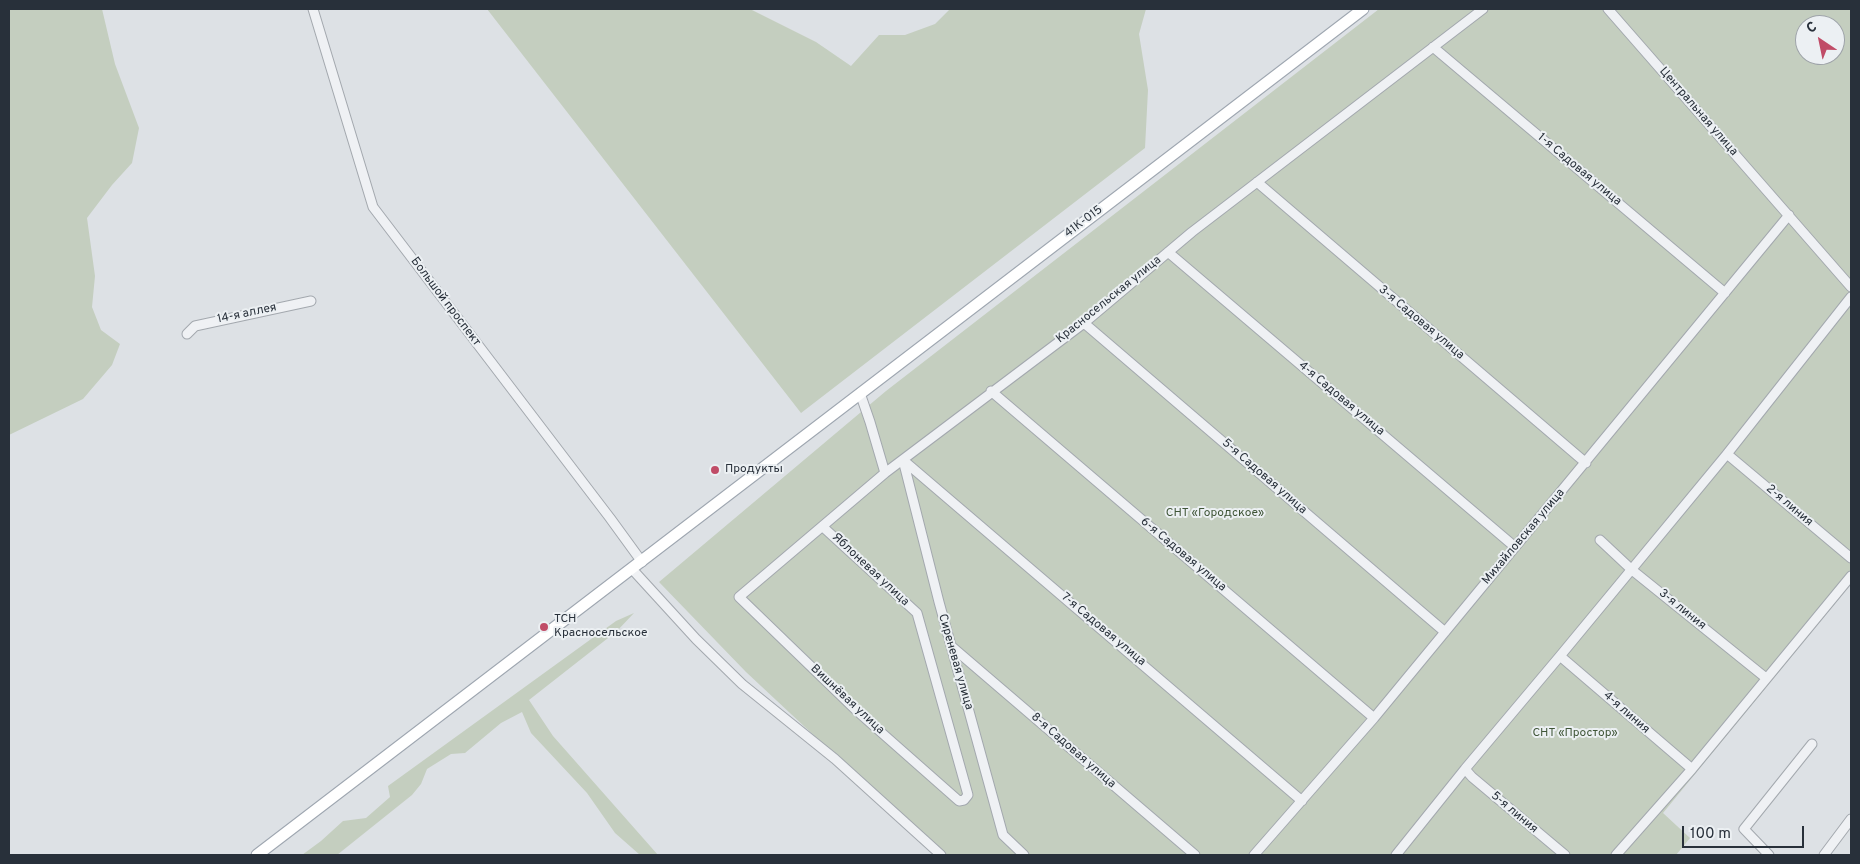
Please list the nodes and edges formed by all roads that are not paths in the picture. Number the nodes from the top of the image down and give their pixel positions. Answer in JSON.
{"nodes":[{"id":1,"x":314,"y":9,"type":"edge"},
{"id":2,"x":1363,"y":9,"type":"edge"},
{"id":3,"x":1483,"y":9,"type":"edge"},
{"id":4,"x":1608,"y":9,"type":"edge"},
{"id":5,"x":1433,"y":47,"type":"junction"},
{"id":6,"x":1257,"y":182,"type":"junction"},
{"id":7,"x":1789,"y":216,"type":"junction"},
{"id":8,"x":1168,"y":252,"type":"junction"},
{"id":9,"x":1851,"y":287,"type":"edge"},
{"id":10,"x":1725,"y":293,"type":"junction"},
{"id":11,"x":1851,"y":297,"type":"edge"},
{"id":12,"x":311,"y":301,"type":"dead end"},
{"id":13,"x":1084,"y":323,"type":"junction"},
{"id":14,"x":186,"y":334,"type":"dead end"},
{"id":15,"x":991,"y":392,"type":"junction"},
{"id":16,"x":860,"y":393,"type":"junction"},
{"id":17,"x":1728,"y":454,"type":"junction"},
{"id":18,"x":903,"y":460,"type":"junction"},
{"id":19,"x":1586,"y":463,"type":"junction"},
{"id":20,"x":885,"y":473,"type":"junction"},
{"id":21,"x":823,"y":527,"type":"junction"},
{"id":22,"x":1600,"y":540,"type":"dead end"},
{"id":23,"x":1515,"y":547,"type":"junction"},
{"id":24,"x":1851,"y":558,"type":"edge"},
{"id":25,"x":637,"y":565,"type":"junction"},
{"id":26,"x":1632,"y":570,"type":"junction"},
{"id":27,"x":1851,"y":576,"type":"edge"},
{"id":28,"x":739,"y":597,"type":"joint"},
{"id":29,"x":1445,"y":632,"type":"junction"},
{"id":30,"x":951,"y":646,"type":"junction"},
{"id":31,"x":1560,"y":656,"type":"junction"},
{"id":32,"x":1766,"y":678,"type":"junction"},
{"id":33,"x":1374,"y":718,"type":"junction"},
{"id":34,"x":1812,"y":744,"type":"dead end"},
{"id":35,"x":1465,"y":769,"type":"junction"},
{"id":36,"x":1692,"y":769,"type":"junction"},
{"id":37,"x":1302,"y":800,"type":"junction"},
{"id":38,"x":959,"y":801,"type":"joint"},
{"id":39,"x":1851,"y":818,"type":"edge"},
{"id":40,"x":257,"y":855,"type":"edge"},
{"id":41,"x":941,"y":855,"type":"edge"},
{"id":42,"x":1024,"y":855,"type":"edge"},
{"id":43,"x":1195,"y":855,"type":"edge"},
{"id":44,"x":1254,"y":855,"type":"edge"},
{"id":45,"x":1396,"y":855,"type":"edge"},
{"id":46,"x":1565,"y":855,"type":"edge"},
{"id":47,"x":1616,"y":855,"type":"edge"},
{"id":48,"x":1769,"y":855,"type":"edge"},
{"id":49,"x":1824,"y":855,"type":"edge"}],
"edges":[{"from":1,"to":25,"type":"street","name":"Большой проспект"},
{"from":2,"to":16,"type":"main road","name":"41К-015"},
{"from":3,"to":5,"type":"street","name":"Красносельская улица"},
{"from":4,"to":7,"type":"street","name":"Центральная улица"},
{"from":5,"to":6,"type":"street","name":"Красносельская улица"},
{"from":5,"to":10,"type":"street","name":"1-я Садовая улица"},
{"from":6,"to":8,"type":"street","name":"Красносельская улица"},
{"from":6,"to":19,"type":"street","name":"3-я Садовая улица"},
{"from":7,"to":9,"type":"street","name":"Центральная улица"},
{"from":7,"to":10,"type":"street","name":"Михайловская улица"},
{"from":8,"to":13,"type":"street","name":"Красносельская улица"},
{"from":8,"to":23,"type":"street","name":"4-я Садовая улица"},
{"from":10,"to":19,"type":"street","name":"Михайловская улица"},
{"from":11,"to":17,"type":"street"},
{"from":12,"to":14,"type":"street","name":"14-я аллея"},
{"from":13,"to":15,"type":"street","name":"Красносельская улица"},
{"from":13,"to":29,"type":"street","name":"5-я Садовая улица"},
{"from":15,"to":18,"type":"street","name":"Красносельская улица"},
{"from":15,"to":33,"type":"street","name":"6-я Садовая улица"},
{"from":16,"to":20,"type":"street"},
{"from":16,"to":25,"type":"main road","name":"41К-015"},
{"from":17,"to":24,"type":"street","name":"2-я линия"},
{"from":17,"to":26,"type":"street"},
{"from":18,"to":20,"type":"street","name":"Красносельская улица"},
{"from":18,"to":30,"type":"street","name":"Сиреневая улица"},
{"from":18,"to":37,"type":"street","name":"7-я Садовая улица"},
{"from":19,"to":23,"type":"street","name":"Михайловская улица"},
{"from":20,"to":21,"type":"street","name":"Красносельская улица"},
{"from":21,"to":28,"type":"street","name":"Красносельская улица"},
{"from":21,"to":38,"type":"street","name":"Яблоневая улица"},
{"from":22,"to":26,"type":"street","name":"3-я линия"},
{"from":23,"to":29,"type":"street","name":"Михайловская улица"},
{"from":25,"to":40,"type":"main road","name":"41К-015"},
{"from":25,"to":41,"type":"street","name":"Большой проспект"},
{"from":26,"to":31,"type":"street"},
{"from":26,"to":32,"type":"street","name":"3-я линия"},
{"from":27,"to":32,"type":"street"},
{"from":28,"to":38,"type":"street","name":"Вишнёвая улица"},
{"from":29,"to":33,"type":"street","name":"Михайловская улица"},
{"from":30,"to":42,"type":"street","name":"Сиреневая улица"},
{"from":30,"to":43,"type":"street","name":"8-я Садовая улица"},
{"from":31,"to":35,"type":"street"},
{"from":31,"to":36,"type":"street","name":"4-я линия"},
{"from":32,"to":36,"type":"street"},
{"from":33,"to":37,"type":"street","name":"Михайловская улица"},
{"from":34,"to":48,"type":"street"},
{"from":35,"to":45,"type":"street"},
{"from":35,"to":46,"type":"street","name":"5-я линия"},
{"from":36,"to":47,"type":"street"},
{"from":37,"to":44,"type":"street","name":"Михайловская улица"},
{"from":39,"to":49,"type":"street"}]}
